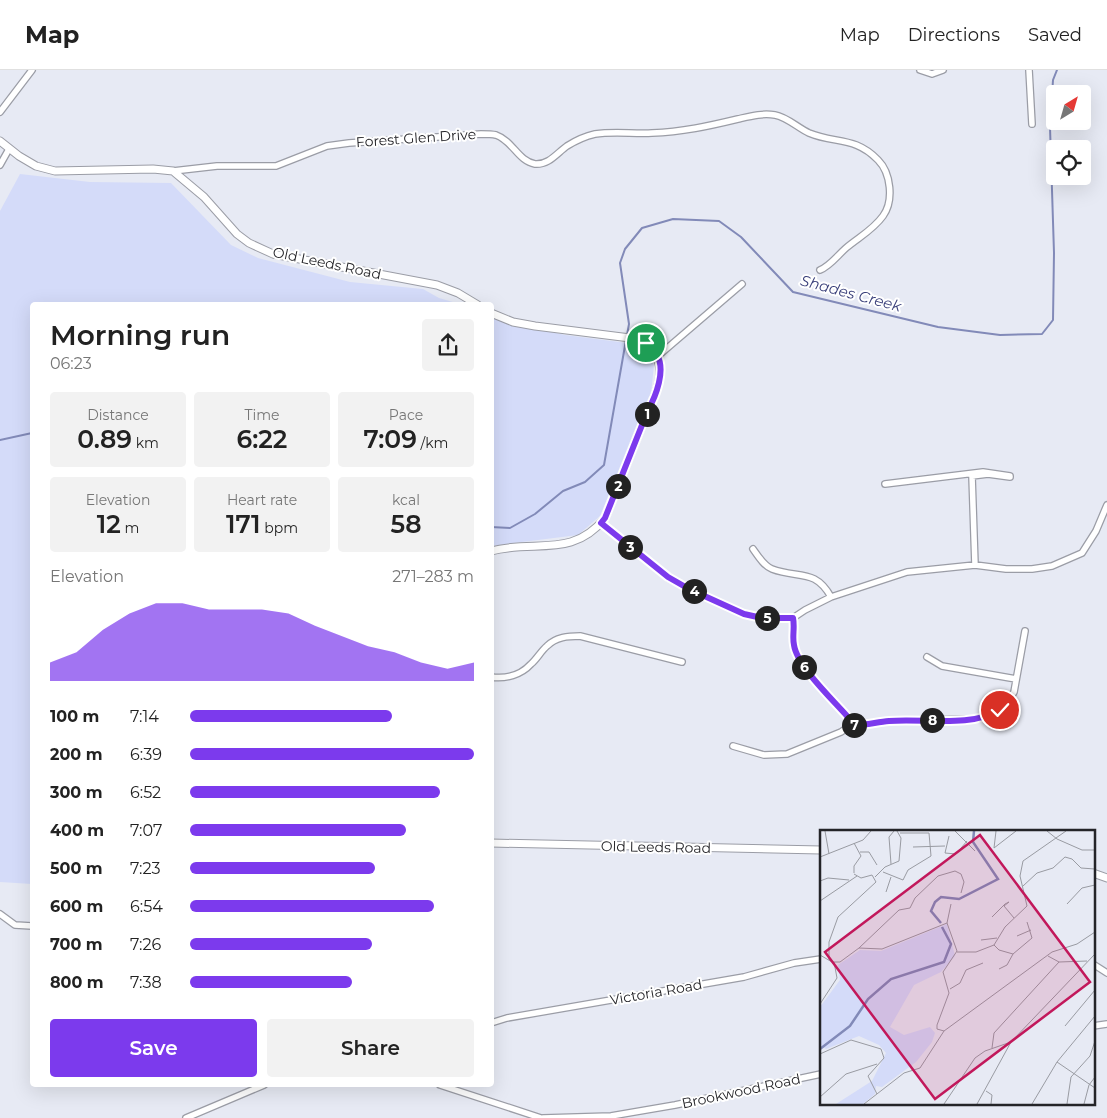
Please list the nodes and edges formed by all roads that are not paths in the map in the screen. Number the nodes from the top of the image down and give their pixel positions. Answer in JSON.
{"nodes":[{"id":1,"x":32,"y":70,"type":"edge"},
{"id":2,"x":920,"y":70,"type":"edge"},
{"id":3,"x":943,"y":70,"type":"edge"},
{"id":4,"x":1029,"y":70,"type":"edge"},
{"id":5,"x":0,"y":112,"type":"edge"},
{"id":6,"x":1032,"y":124,"type":"dead end"},
{"id":7,"x":0,"y":141,"type":"edge"},
{"id":8,"x":9,"y":149,"type":"junction"},
{"id":9,"x":0,"y":165,"type":"edge"},
{"id":10,"x":173,"y":171,"type":"junction"},
{"id":11,"x":820,"y":270,"type":"dead end"},
{"id":12,"x":742,"y":284,"type":"dead end"},
{"id":13,"x":473,"y":302,"type":"edge"},
{"id":14,"x":494,"y":313,"type":"edge"},
{"id":15,"x":658,"y":356,"type":"junction"},
{"id":16,"x":885,"y":484,"type":"dead end"},
{"id":17,"x":1107,"y":505,"type":"edge"},
{"id":18,"x":601,"y":523,"type":"junction"},
{"id":19,"x":752,"y":549,"type":"dead end"},
{"id":20,"x":494,"y":551,"type":"edge"},
{"id":21,"x":975,"y":565,"type":"junction"},
{"id":22,"x":831,"y":597,"type":"junction"},
{"id":23,"x":793,"y":618,"type":"junction"},
{"id":24,"x":1025,"y":631,"type":"dead end"},
{"id":25,"x":927,"y":657,"type":"dead end"},
{"id":26,"x":682,"y":662,"type":"dead end"},
{"id":27,"x":494,"y":677,"type":"edge"},
{"id":28,"x":1016,"y":679,"type":"junction"},
{"id":29,"x":851,"y":725,"type":"junction"},
{"id":30,"x":732,"y":746,"type":"dead end"},
{"id":31,"x":494,"y":844,"type":"edge"},
{"id":32,"x":820,"y":850,"type":"edge"},
{"id":33,"x":1094,"y":873,"type":"edge"},
{"id":34,"x":1107,"y":878,"type":"edge"},
{"id":35,"x":0,"y":914,"type":"edge"},
{"id":36,"x":30,"y":926,"type":"edge"},
{"id":37,"x":820,"y":960,"type":"edge"},
{"id":38,"x":1094,"y":965,"type":"edge"},
{"id":39,"x":1107,"y":973,"type":"edge"},
{"id":40,"x":494,"y":1022,"type":"edge"},
{"id":41,"x":1107,"y":1024,"type":"edge"},
{"id":42,"x":1094,"y":1026,"type":"edge"},
{"id":43,"x":820,"y":1074,"type":"edge"},
{"id":44,"x":259,"y":1087,"type":"edge"},
{"id":45,"x":446,"y":1087,"type":"edge"},
{"id":46,"x":186,"y":1118,"type":"edge"},
{"id":47,"x":542,"y":1118,"type":"edge"}],
"edges":[{"from":1,"to":5,"type":"street"},
{"from":2,"to":3,"type":"street"},
{"from":4,"to":6,"type":"street"},
{"from":7,"to":8,"type":"main road"},
{"from":8,"to":9,"type":"street"},
{"from":8,"to":10,"type":"main road"},
{"from":10,"to":11,"type":"street","name":"Forest Glen Drive"},
{"from":10,"to":13,"type":"main road","name":"Old Leeds Road"},
{"from":12,"to":15,"type":"street"},
{"from":14,"to":15,"type":"main road"},
{"from":15,"to":18,"type":"main road"},
{"from":16,"to":21,"type":"street"},
{"from":17,"to":21,"type":"street"},
{"from":18,"to":20,"type":"main road"},
{"from":18,"to":23,"type":"street"},
{"from":19,"to":22,"type":"street"},
{"from":21,"to":22,"type":"street"},
{"from":22,"to":23,"type":"street"},
{"from":23,"to":29,"type":"street"},
{"from":24,"to":28,"type":"street"},
{"from":25,"to":28,"type":"street"},
{"from":26,"to":27,"type":"street"},
{"from":28,"to":29,"type":"street"},
{"from":29,"to":30,"type":"street"},
{"from":31,"to":32,"type":"main road","name":"Old Leeds Road"},
{"from":33,"to":34,"type":"main road"},
{"from":35,"to":36,"type":"street"},
{"from":37,"to":40,"type":"street","name":"Victoria Road"},
{"from":38,"to":39,"type":"street"},
{"from":41,"to":42,"type":"street"},
{"from":43,"to":47,"type":"street","name":"Brookwood Road"},
{"from":44,"to":46,"type":"street"},
{"from":45,"to":47,"type":"street","name":"Brookwood Road"}]}
